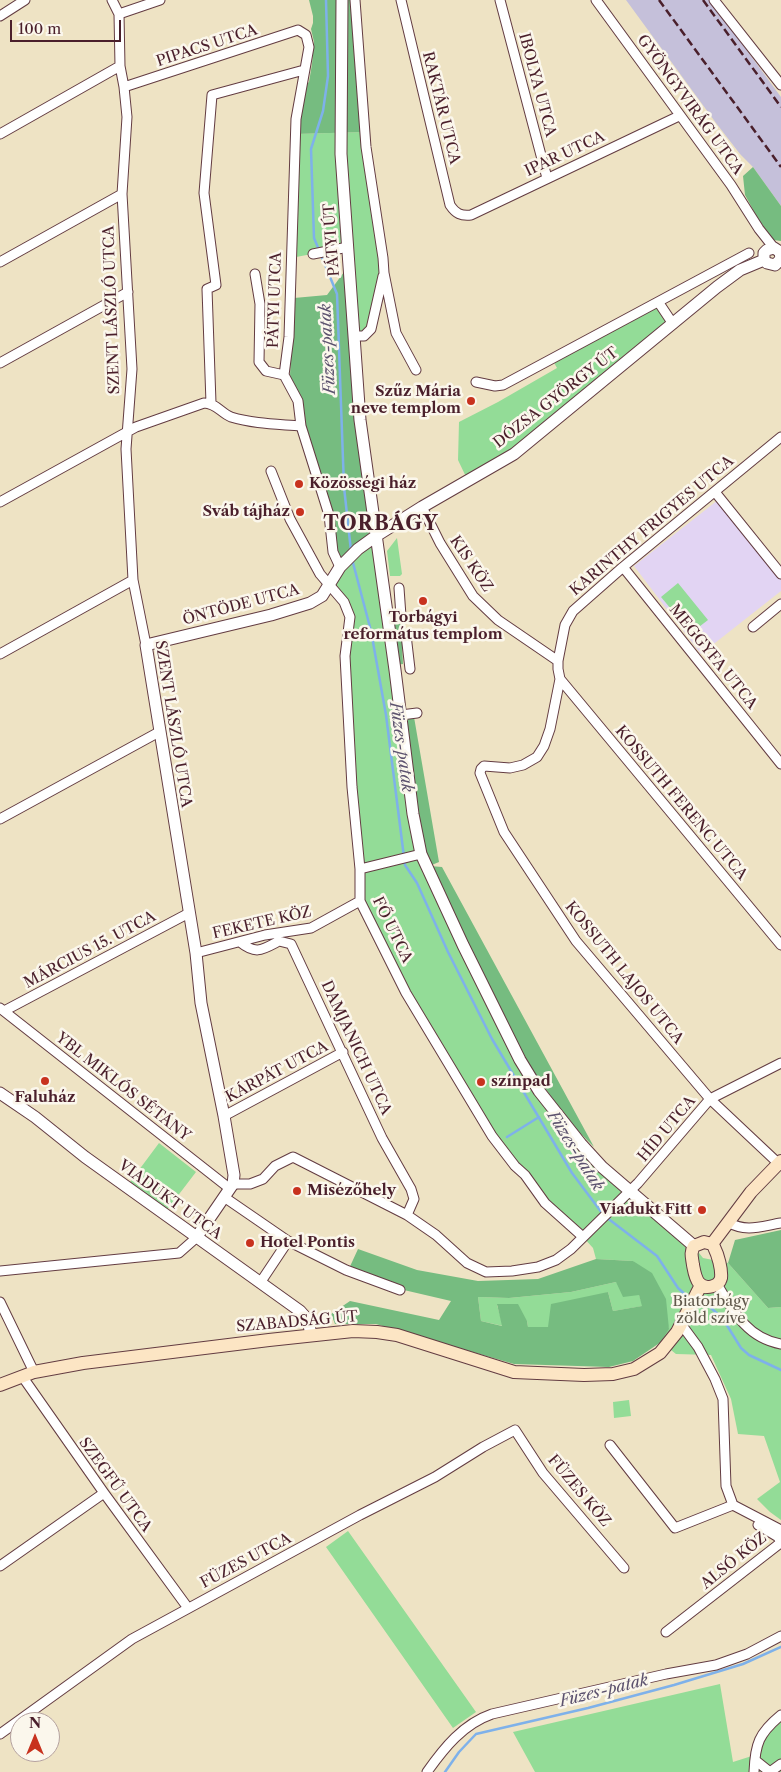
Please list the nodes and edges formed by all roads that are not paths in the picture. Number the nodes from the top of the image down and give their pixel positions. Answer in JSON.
{"nodes":[{"id":1,"x":25,"y":0,"type":"edge"},
{"id":2,"x":112,"y":0,"type":"edge"},
{"id":3,"x":160,"y":0,"type":"edge"},
{"id":4,"x":342,"y":0,"type":"edge"},
{"id":5,"x":355,"y":0,"type":"edge"},
{"id":6,"x":401,"y":0,"type":"edge"},
{"id":7,"x":500,"y":0,"type":"edge"},
{"id":8,"x":596,"y":0,"type":"edge"},
{"id":9,"x":714,"y":0,"type":"edge"},
{"id":10,"x":119,"y":14,"type":"junction"},
{"id":11,"x":0,"y":16,"type":"edge"},
{"id":12,"x":298,"y":30,"type":"joint"},
{"id":13,"x":120,"y":66,"type":"junction"},
{"id":14,"x":304,"y":70,"type":"junction"},
{"id":15,"x":781,"y":85,"type":"edge"},
{"id":16,"x":124,"y":87,"type":"junction"},
{"id":17,"x":679,"y":116,"type":"junction"},
{"id":18,"x":0,"y":134,"type":"edge"},
{"id":19,"x":547,"y":178,"type":"junction"},
{"id":20,"x":122,"y":194,"type":"junction"},
{"id":21,"x":462,"y":216,"type":"joint"},
{"id":22,"x":348,"y":247,"type":"junction"},
{"id":23,"x":749,"y":253,"type":"dead end"},
{"id":24,"x":313,"y":254,"type":"dead end"},
{"id":25,"x":775,"y":256,"type":"edge"},
{"id":26,"x":0,"y":262,"type":"edge"},
{"id":27,"x":734,"y":268,"type":"junction"},
{"id":28,"x":384,"y":273,"type":"junction"},
{"id":29,"x":255,"y":274,"type":"dead end"},
{"id":30,"x":128,"y":292,"type":"junction"},
{"id":31,"x":659,"y":303,"type":"junction"},
{"id":32,"x":673,"y":324,"type":"junction"},
{"id":33,"x":354,"y":336,"type":"junction"},
{"id":34,"x":0,"y":363,"type":"edge"},
{"id":35,"x":416,"y":370,"type":"dead end"},
{"id":36,"x":284,"y":375,"type":"junction"},
{"id":37,"x":476,"y":382,"type":"dead end"},
{"id":38,"x":211,"y":403,"type":"junction"},
{"id":39,"x":301,"y":426,"type":"junction"},
{"id":40,"x":128,"y":432,"type":"junction"},
{"id":41,"x":781,"y":437,"type":"edge"},
{"id":42,"x":271,"y":471,"type":"dead end"},
{"id":43,"x":715,"y":492,"type":"junction"},
{"id":44,"x":0,"y":502,"type":"edge"},
{"id":45,"x":422,"y":507,"type":"junction"},
{"id":46,"x":376,"y":536,"type":"junction"},
{"id":47,"x":343,"y":563,"type":"junction"},
{"id":48,"x":623,"y":567,"type":"junction"},
{"id":49,"x":781,"y":574,"type":"edge"},
{"id":50,"x":133,"y":580,"type":"junction"},
{"id":51,"x":330,"y":584,"type":"junction"},
{"id":52,"x":399,"y":588,"type":"dead end"},
{"id":53,"x":781,"y":604,"type":"edge"},
{"id":54,"x":388,"y":618,"type":"junction"},
{"id":55,"x":753,"y":627,"type":"dead end"},
{"id":56,"x":406,"y":635,"type":"dead end"},
{"id":57,"x":146,"y":645,"type":"junction"},
{"id":58,"x":0,"y":654,"type":"edge"},
{"id":59,"x":558,"y":661,"type":"junction"},
{"id":60,"x":410,"y":669,"type":"dead end"},
{"id":61,"x":560,"y":679,"type":"junction"},
{"id":62,"x":417,"y":713,"type":"dead end"},
{"id":63,"x":401,"y":715,"type":"junction"},
{"id":64,"x":159,"y":732,"type":"junction"},
{"id":65,"x":781,"y":764,"type":"edge"},
{"id":66,"x":0,"y":819,"type":"edge"},
{"id":67,"x":417,"y":855,"type":"junction"},
{"id":68,"x":360,"y":869,"type":"junction"},
{"id":69,"x":360,"y":901,"type":"junction"},
{"id":70,"x":189,"y":913,"type":"junction"},
{"id":71,"x":240,"y":942,"type":"junction"},
{"id":72,"x":781,"y":945,"type":"edge"},
{"id":73,"x":196,"y":953,"type":"junction"},
{"id":74,"x":2,"y":1009,"type":"edge"},
{"id":75,"x":343,"y":1052,"type":"junction"},
{"id":76,"x":781,"y":1063,"type":"edge"},
{"id":77,"x":1,"y":1095,"type":"edge"},
{"id":78,"x":710,"y":1099,"type":"junction"},
{"id":79,"x":224,"y":1116,"type":"junction"},
{"id":80,"x":779,"y":1162,"type":"edge"},
{"id":81,"x":228,"y":1190,"type":"junction"},
{"id":82,"x":630,"y":1191,"type":"junction"},
{"id":83,"x":407,"y":1215,"type":"junction"},
{"id":84,"x":728,"y":1222,"type":"junction"},
{"id":85,"x":781,"y":1223,"type":"edge"},
{"id":86,"x":583,"y":1237,"type":"junction"},
{"id":87,"x":196,"y":1238,"type":"junction"},
{"id":88,"x":288,"y":1241,"type":"junction"},
{"id":89,"x":712,"y":1244,"type":"junction"},
{"id":90,"x":694,"y":1246,"type":"junction"},
{"id":91,"x":0,"y":1271,"type":"edge"},
{"id":92,"x":260,"y":1283,"type":"junction"},
{"id":93,"x":717,"y":1284,"type":"junction"},
{"id":94,"x":701,"y":1285,"type":"junction"},
{"id":95,"x":400,"y":1290,"type":"dead end"},
{"id":96,"x":0,"y":1302,"type":"edge"},
{"id":97,"x":681,"y":1324,"type":"junction"},
{"id":98,"x":311,"y":1336,"type":"junction"},
{"id":99,"x":781,"y":1344,"type":"edge"},
{"id":100,"x":28,"y":1374,"type":"junction"},
{"id":101,"x":0,"y":1385,"type":"edge"},
{"id":102,"x":515,"y":1430,"type":"joint"},
{"id":103,"x":610,"y":1445,"type":"dead end"},
{"id":104,"x":104,"y":1493,"type":"junction"},
{"id":105,"x":733,"y":1505,"type":"junction"},
{"id":106,"x":743,"y":1510,"type":"junction"},
{"id":107,"x":781,"y":1530,"type":"edge"},
{"id":108,"x":0,"y":1566,"type":"edge"},
{"id":109,"x":624,"y":1568,"type":"dead end"},
{"id":110,"x":188,"y":1608,"type":"junction"},
{"id":111,"x":666,"y":1632,"type":"dead end"},
{"id":112,"x":781,"y":1636,"type":"edge"},
{"id":113,"x":781,"y":1715,"type":"edge"},
{"id":114,"x":0,"y":1734,"type":"edge"},
{"id":115,"x":755,"y":1760,"type":"junction"},
{"id":116,"x":781,"y":1764,"type":"edge"},
{"id":117,"x":427,"y":1772,"type":"edge"},
{"id":118,"x":754,"y":1772,"type":"edge"},
{"id":119,"x":770,"y":1772,"type":"edge"}],
"edges":[{"from":1,"to":11,"type":"street"},
{"from":2,"to":10,"type":"street","name":"SZENT LÁSZLÓ UTCA"},
{"from":3,"to":10,"type":"street"},
{"from":4,"to":22,"type":"street","name":"PÁTYI ÚT"},
{"from":5,"to":28,"type":"street"},
{"from":6,"to":21,"type":"street","name":"RAKTÁR UTCA"},
{"from":7,"to":19,"type":"street","name":"IBOLYA UTCA"},
{"from":8,"to":17,"type":"street","name":"GYÖNGYVIRÁG UTCA"},
{"from":9,"to":15,"type":"street"},
{"from":10,"to":13,"type":"street","name":"SZENT LÁSZLÓ UTCA"},
{"from":12,"to":14,"type":"street","name":"PÁTYI UTCA"},
{"from":12,"to":16,"type":"street","name":"PIPACS UTCA"},
{"from":13,"to":16,"type":"street","name":"SZENT LÁSZLÓ UTCA"},
{"from":13,"to":18,"type":"street"},
{"from":14,"to":36,"type":"street","name":"PÁTYI UTCA"},
{"from":14,"to":38,"type":"street"},
{"from":16,"to":20,"type":"street","name":"SZENT LÁSZLÓ UTCA"},
{"from":17,"to":19,"type":"street","name":"IPAR UTCA"},
{"from":17,"to":25,"type":"street","name":"GYÖNGYVIRÁG UTCA"},
{"from":19,"to":21,"type":"street","name":"IPAR UTCA"},
{"from":20,"to":26,"type":"street"},
{"from":20,"to":30,"type":"street","name":"SZENT LÁSZLÓ UTCA"},
{"from":22,"to":24,"type":"street"},
{"from":22,"to":33,"type":"street","name":"PÁTYI ÚT"},
{"from":23,"to":27,"type":"street","name":"DÓZSA GYÖRGY ÚT"},
{"from":25,"to":27,"type":"street","name":"DÓZSA GYÖRGY ÚT"},
{"from":27,"to":31,"type":"street","name":"DÓZSA GYÖRGY ÚT"},
{"from":27,"to":32,"type":"street","name":"DÓZSA GYÖRGY ÚT"},
{"from":28,"to":33,"type":"street"},
{"from":28,"to":35,"type":"street"},
{"from":29,"to":36,"type":"street"},
{"from":30,"to":34,"type":"street"},
{"from":30,"to":40,"type":"street","name":"SZENT LÁSZLÓ UTCA"},
{"from":31,"to":32,"type":"street"},
{"from":31,"to":37,"type":"street","name":"DÓZSA GYÖRGY ÚT"},
{"from":32,"to":45,"type":"street","name":"DÓZSA GYÖRGY ÚT"},
{"from":33,"to":46,"type":"street","name":"PÁTYI ÚT"},
{"from":36,"to":39,"type":"street"},
{"from":38,"to":39,"type":"street"},
{"from":38,"to":40,"type":"street"},
{"from":39,"to":47,"type":"street"},
{"from":40,"to":44,"type":"street"},
{"from":40,"to":50,"type":"street","name":"SZENT LÁSZLÓ UTCA"},
{"from":41,"to":43,"type":"street","name":"KARINTHY FRIGYES UTCA"},
{"from":42,"to":51,"type":"street","name":"FŐ UTCA"},
{"from":43,"to":48,"type":"street","name":"KARINTHY FRIGYES UTCA"},
{"from":43,"to":49,"type":"street"},
{"from":45,"to":46,"type":"street","name":"DÓZSA GYÖRGY ÚT"},
{"from":45,"to":59,"type":"street","name":"KIS KÖZ"},
{"from":46,"to":47,"type":"street","name":"ÖNTÖDE UTCA"},
{"from":46,"to":54,"type":"street"},
{"from":47,"to":51,"type":"street","name":"ÖNTÖDE UTCA"},
{"from":48,"to":59,"type":"street","name":"KARINTHY FRIGYES UTCA"},
{"from":48,"to":65,"type":"street","name":"MEGGYFA UTCA"},
{"from":50,"to":57,"type":"street","name":"SZENT LÁSZLÓ UTCA"},
{"from":50,"to":58,"type":"street"},
{"from":51,"to":57,"type":"street","name":"ÖNTÖDE UTCA"},
{"from":51,"to":68,"type":"street","name":"FŐ UTCA"},
{"from":52,"to":54,"type":"street"},
{"from":53,"to":55,"type":"street"},
{"from":54,"to":63,"type":"street"},
{"from":56,"to":60,"type":"street"},
{"from":57,"to":64,"type":"street","name":"SZENT LÁSZLÓ UTCA"},
{"from":59,"to":61,"type":"street","name":"KARINTHY FRIGYES UTCA"},
{"from":61,"to":72,"type":"street","name":"KOSSUTH FERENC UTCA"},
{"from":61,"to":78,"type":"street","name":"KOSSUTH LAJOS UTCA"},
{"from":62,"to":63,"type":"street"},
{"from":63,"to":67,"type":"street"},
{"from":64,"to":66,"type":"street"},
{"from":64,"to":70,"type":"street","name":"SZENT LÁSZLÓ UTCA"},
{"from":67,"to":68,"type":"street"},
{"from":67,"to":82,"type":"street"},
{"from":68,"to":69,"type":"street","name":"FŐ UTCA"},
{"from":69,"to":71,"type":"street","name":"FEKETE KÖZ"},
{"from":69,"to":86,"type":"street","name":"FŐ UTCA"},
{"from":70,"to":73,"type":"street","name":"SZENT LÁSZLÓ UTCA"},
{"from":70,"to":74,"type":"street","name":"MÁRCIUS 15. UTCA"},
{"from":71,"to":73,"type":"street","name":"FEKETE KÖZ"},
{"from":71,"to":75,"type":"street","name":"DAMJANICH UTCA"},
{"from":73,"to":79,"type":"street","name":"SZENT LÁSZLÓ UTCA"},
{"from":74,"to":81,"type":"street","name":"YBL MIKLÓS SÉTÁNY"},
{"from":75,"to":79,"type":"street","name":"KÁRPÁT UTCA"},
{"from":75,"to":83,"type":"street","name":"DAMJANICH UTCA"},
{"from":76,"to":78,"type":"street","name":"HÍD UTCA"},
{"from":77,"to":87,"type":"street","name":"VIADUKT UTCA"},
{"from":78,"to":80,"type":"street","name":"KOSSUTH LAJOS UTCA"},
{"from":78,"to":82,"type":"street","name":"HÍD UTCA"},
{"from":79,"to":81,"type":"street","name":"SZENT LÁSZLÓ UTCA"},
{"from":80,"to":84,"type":"main road"},
{"from":81,"to":83,"type":"street"},
{"from":81,"to":87,"type":"street"},
{"from":81,"to":88,"type":"street","name":"YBL MIKLÓS SÉTÁNY"},
{"from":82,"to":86,"type":"street"},
{"from":82,"to":90,"type":"street"},
{"from":83,"to":86,"type":"street"},
{"from":84,"to":85,"type":"street"},
{"from":84,"to":89,"type":"main road"},
{"from":87,"to":91,"type":"street"},
{"from":87,"to":92,"type":"street","name":"VIADUKT UTCA"},
{"from":88,"to":92,"type":"street"},
{"from":88,"to":95,"type":"street","name":"YBL MIKLÓS SÉTÁNY"},
{"from":89,"to":90,"type":"main road"},
{"from":89,"to":93,"type":"main road"},
{"from":90,"to":94,"type":"main road"},
{"from":92,"to":98,"type":"street","name":"VIADUKT UTCA"},
{"from":93,"to":94,"type":"main road"},
{"from":93,"to":99,"type":"street"},
{"from":94,"to":97,"type":"main road","name":"SZABADSÁG ÚT"},
{"from":96,"to":100,"type":"street","name":"SZEGFŰ UTCA"},
{"from":97,"to":98,"type":"main road","name":"SZABADSÁG ÚT"},
{"from":97,"to":105,"type":"street"},
{"from":98,"to":100,"type":"main road","name":"SZABADSÁG ÚT"},
{"from":100,"to":101,"type":"main road","name":"SZABADSÁG ÚT"},
{"from":100,"to":104,"type":"street","name":"SZEGFŰ UTCA"},
{"from":102,"to":109,"type":"street","name":"FÜZES KÖZ"},
{"from":102,"to":110,"type":"street","name":"FÜZES UTCA"},
{"from":103,"to":105,"type":"street"},
{"from":104,"to":108,"type":"street"},
{"from":104,"to":110,"type":"street","name":"SZEGFŰ UTCA"},
{"from":105,"to":106,"type":"street"},
{"from":106,"to":107,"type":"street"},
{"from":106,"to":111,"type":"street","name":"ALSÓ KÖZ"},
{"from":110,"to":114,"type":"street","name":"FÜZES UTCA"},
{"from":112,"to":117,"type":"street"},
{"from":113,"to":115,"type":"street"},
{"from":115,"to":118,"type":"street"},
{"from":115,"to":119,"type":"street"},
{"from":116,"to":119,"type":"street"}]}
